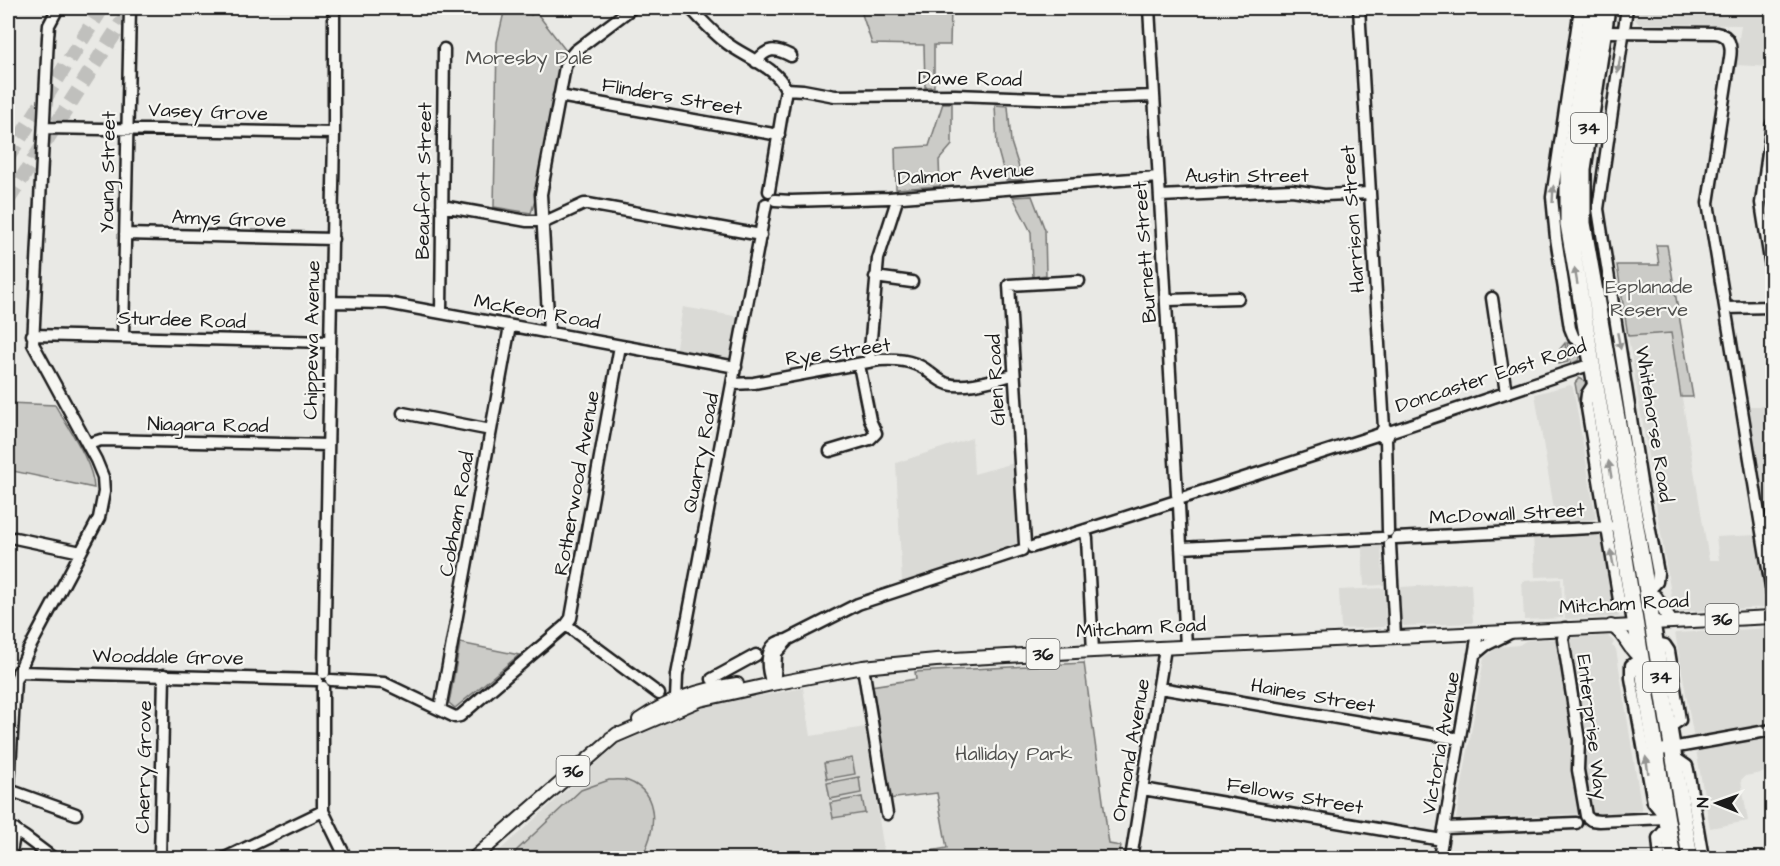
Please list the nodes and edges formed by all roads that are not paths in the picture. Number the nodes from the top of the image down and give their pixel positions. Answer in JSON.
{"nodes":[{"id":1,"x":58,"y":8,"type":"edge"},
{"id":2,"x":130,"y":8,"type":"edge"},
{"id":3,"x":334,"y":8,"type":"edge"},
{"id":4,"x":632,"y":8,"type":"edge"},
{"id":5,"x":690,"y":8,"type":"edge"},
{"id":6,"x":1149,"y":8,"type":"edge"},
{"id":7,"x":1359,"y":8,"type":"edge"},
{"id":8,"x":1580,"y":8,"type":"edge"},
{"id":9,"x":1592,"y":8,"type":"edge"},
{"id":10,"x":1607,"y":8,"type":"edge"},
{"id":11,"x":1627,"y":8,"type":"edge"},
{"id":12,"x":1604,"y":32,"type":"junction"},
{"id":13,"x":1624,"y":32,"type":"junction"},
{"id":14,"x":444,"y":49,"type":"dead end"},
{"id":15,"x":791,"y":56,"type":"dead end"},
{"id":16,"x":756,"y":62,"type":"junction"},
{"id":17,"x":786,"y":89,"type":"junction"},
{"id":18,"x":559,"y":96,"type":"junction"},
{"id":19,"x":1154,"y":96,"type":"junction"},
{"id":20,"x":1773,"y":124,"type":"edge"},
{"id":21,"x":44,"y":128,"type":"junction"},
{"id":22,"x":128,"y":128,"type":"junction"},
{"id":23,"x":334,"y":133,"type":"junction"},
{"id":24,"x":779,"y":135,"type":"junction"},
{"id":25,"x":1158,"y":177,"type":"junction"},
{"id":26,"x":1370,"y":193,"type":"junction"},
{"id":27,"x":1160,"y":195,"type":"junction"},
{"id":28,"x":898,"y":197,"type":"junction"},
{"id":29,"x":770,"y":198,"type":"junction"},
{"id":30,"x":442,"y":206,"type":"junction"},
{"id":31,"x":542,"y":220,"type":"junction"},
{"id":32,"x":125,"y":234,"type":"junction"},
{"id":33,"x":761,"y":235,"type":"junction"},
{"id":34,"x":333,"y":239,"type":"junction"},
{"id":35,"x":1773,"y":273,"type":"edge"},
{"id":36,"x":875,"y":278,"type":"junction"},
{"id":37,"x":1079,"y":281,"type":"dead end"},
{"id":38,"x":912,"y":282,"type":"dead end"},
{"id":39,"x":1238,"y":298,"type":"dead end"},
{"id":40,"x":1492,"y":298,"type":"dead end"},
{"id":41,"x":1167,"y":300,"type":"junction"},
{"id":42,"x":331,"y":302,"type":"junction"},
{"id":43,"x":1773,"y":307,"type":"edge"},
{"id":44,"x":1726,"y":308,"type":"junction"},
{"id":45,"x":441,"y":313,"type":"junction"},
{"id":46,"x":510,"y":326,"type":"junction"},
{"id":47,"x":549,"y":333,"type":"junction"},
{"id":48,"x":32,"y":335,"type":"junction"},
{"id":49,"x":123,"y":337,"type":"junction"},
{"id":50,"x":330,"y":342,"type":"junction"},
{"id":51,"x":620,"y":346,"type":"junction"},
{"id":52,"x":1589,"y":347,"type":"junction"},
{"id":53,"x":1599,"y":362,"type":"junction"},
{"id":54,"x":864,"y":363,"type":"junction"},
{"id":55,"x":736,"y":367,"type":"junction"},
{"id":56,"x":1014,"y":375,"type":"junction"},
{"id":57,"x":732,"y":384,"type":"junction"},
{"id":58,"x":1506,"y":393,"type":"junction"},
{"id":59,"x":403,"y":413,"type":"dead end"},
{"id":60,"x":491,"y":429,"type":"junction"},
{"id":61,"x":1385,"y":433,"type":"junction"},
{"id":62,"x":87,"y":444,"type":"junction"},
{"id":63,"x":328,"y":445,"type":"junction"},
{"id":64,"x":830,"y":451,"type":"dead end"},
{"id":65,"x":1178,"y":500,"type":"junction"},
{"id":66,"x":1633,"y":510,"type":"junction"},
{"id":67,"x":1613,"y":526,"type":"junction"},
{"id":68,"x":1650,"y":527,"type":"junction"},
{"id":69,"x":1085,"y":530,"type":"junction"},
{"id":70,"x":15,"y":538,"type":"dead end"},
{"id":71,"x":1389,"y":538,"type":"junction"},
{"id":72,"x":1026,"y":547,"type":"junction"},
{"id":73,"x":1181,"y":548,"type":"junction"},
{"id":74,"x":81,"y":552,"type":"junction"},
{"id":75,"x":1647,"y":593,"type":"junction"},
{"id":76,"x":1773,"y":593,"type":"edge"},
{"id":77,"x":1773,"y":617,"type":"edge"},
{"id":78,"x":1671,"y":622,"type":"junction"},
{"id":79,"x":1652,"y":623,"type":"junction"},
{"id":80,"x":566,"y":625,"type":"junction"},
{"id":81,"x":1635,"y":626,"type":"junction"},
{"id":82,"x":1611,"y":627,"type":"junction"},
{"id":83,"x":1565,"y":628,"type":"junction"},
{"id":84,"x":1513,"y":631,"type":"junction"},
{"id":85,"x":1478,"y":633,"type":"junction"},
{"id":86,"x":1395,"y":636,"type":"junction"},
{"id":87,"x":1186,"y":647,"type":"junction"},
{"id":88,"x":1165,"y":648,"type":"junction"},
{"id":89,"x":1093,"y":651,"type":"junction"},
{"id":90,"x":756,"y":655,"type":"dead end"},
{"id":91,"x":1474,"y":655,"type":"junction"},
{"id":92,"x":1641,"y":658,"type":"junction"},
{"id":93,"x":738,"y":666,"type":"junction"},
{"id":94,"x":863,"y":667,"type":"junction"},
{"id":95,"x":18,"y":672,"type":"junction"},
{"id":96,"x":164,"y":675,"type":"junction"},
{"id":97,"x":712,"y":679,"type":"dead end"},
{"id":98,"x":323,"y":680,"type":"junction"},
{"id":99,"x":741,"y":684,"type":"junction"},
{"id":100,"x":772,"y":684,"type":"junction"},
{"id":101,"x":1160,"y":688,"type":"junction"},
{"id":102,"x":659,"y":694,"type":"dead end"},
{"id":103,"x":1648,"y":701,"type":"junction"},
{"id":104,"x":678,"y":704,"type":"junction"},
{"id":105,"x":440,"y":709,"type":"junction"},
{"id":106,"x":1640,"y":720,"type":"junction"},
{"id":107,"x":1773,"y":730,"type":"edge"},
{"id":108,"x":1460,"y":739,"type":"junction"},
{"id":109,"x":1655,"y":751,"type":"junction"},
{"id":110,"x":1673,"y":753,"type":"junction"},
{"id":111,"x":1143,"y":789,"type":"junction"},
{"id":112,"x":9,"y":790,"type":"edge"},
{"id":113,"x":8,"y":804,"type":"edge"},
{"id":114,"x":322,"y":811,"type":"junction"},
{"id":115,"x":76,"y":814,"type":"dead end"},
{"id":116,"x":887,"y":814,"type":"dead end"},
{"id":117,"x":1667,"y":822,"type":"junction"},
{"id":118,"x":1576,"y":823,"type":"dead end"},
{"id":119,"x":11,"y":828,"type":"edge"},
{"id":120,"x":1443,"y":834,"type":"junction"},
{"id":121,"x":10,"y":858,"type":"edge"},
{"id":122,"x":53,"y":858,"type":"edge"},
{"id":123,"x":160,"y":858,"type":"edge"},
{"id":124,"x":225,"y":858,"type":"edge"},
{"id":125,"x":346,"y":858,"type":"edge"},
{"id":126,"x":474,"y":858,"type":"edge"},
{"id":127,"x":1131,"y":858,"type":"edge"},
{"id":128,"x":1439,"y":858,"type":"edge"},
{"id":129,"x":1660,"y":858,"type":"edge"},
{"id":130,"x":1673,"y":858,"type":"edge"},
{"id":131,"x":1690,"y":858,"type":"edge"},
{"id":132,"x":1703,"y":858,"type":"edge"}],
"edges":[{"from":1,"to":21,"type":"street"},
{"from":2,"to":22,"type":"street","name":"Young Street"},
{"from":3,"to":23,"type":"street","name":"Chippewa Avenue"},
{"from":4,"to":18,"type":"street"},
{"from":5,"to":16,"type":"street"},
{"from":6,"to":19,"type":"street","name":"Burnett Street"},
{"from":7,"to":26,"type":"street","name":"Harrison Street"},
{"from":52,"to":8,"type":"street","one_way":true},
{"from":52,"to":9,"type":"highway","name":"Whitehorse Road","number":"34","one_way":true},
{"from":10,"to":12,"type":"highway","name":"Whitehorse Road","number":"34"},
{"from":11,"to":13,"type":"street","name":"Whitehorse Road"},
{"from":12,"to":13,"type":"street"},
{"from":12,"to":53,"type":"highway","name":"Whitehorse Road","number":"34"},
{"from":13,"to":44,"type":"street"},
{"from":13,"to":68,"type":"street","name":"Whitehorse Road","one_way":true},
{"from":14,"to":30,"type":"street","name":"Beaufort Street"},
{"from":15,"to":16,"type":"street"},
{"from":16,"to":17,"type":"street"},
{"from":17,"to":19,"type":"street","name":"Dawe Road"},
{"from":17,"to":24,"type":"street","name":"Quarry Road"},
{"from":18,"to":24,"type":"street","name":"Flinders Street"},
{"from":18,"to":31,"type":"street"},
{"from":19,"to":25,"type":"street","name":"Burnett Street"},
{"from":20,"to":35,"type":"street"},
{"from":21,"to":22,"type":"street","name":"Vasey Grove"},
{"from":21,"to":48,"type":"street"},
{"from":22,"to":23,"type":"street","name":"Vasey Grove"},
{"from":22,"to":32,"type":"street","name":"Young Street"},
{"from":23,"to":34,"type":"street","name":"Chippewa Avenue"},
{"from":24,"to":29,"type":"street","name":"Quarry Road"},
{"from":25,"to":27,"type":"street","name":"Burnett Street"},
{"from":25,"to":28,"type":"street","name":"Dalmor Avenue"},
{"from":26,"to":27,"type":"street","name":"Austin Street"},
{"from":26,"to":61,"type":"street","name":"Harrison Street"},
{"from":27,"to":41,"type":"street","name":"Burnett Street"},
{"from":28,"to":29,"type":"street","name":"Dalmor Avenue"},
{"from":28,"to":36,"type":"street"},
{"from":29,"to":33,"type":"street","name":"Quarry Road"},
{"from":30,"to":31,"type":"street"},
{"from":30,"to":45,"type":"street","name":"Beaufort Street"},
{"from":31,"to":33,"type":"street"},
{"from":31,"to":47,"type":"street"},
{"from":32,"to":34,"type":"street","name":"Amys Grove"},
{"from":32,"to":49,"type":"street","name":"Young Street"},
{"from":33,"to":55,"type":"street","name":"Quarry Road"},
{"from":34,"to":42,"type":"street","name":"Chippewa Avenue"},
{"from":36,"to":38,"type":"street"},
{"from":36,"to":54,"type":"street"},
{"from":37,"to":56,"type":"street","name":"Glen Road"},
{"from":39,"to":41,"type":"street"},
{"from":40,"to":58,"type":"street"},
{"from":41,"to":65,"type":"street","name":"Burnett Street"},
{"from":42,"to":45,"type":"street","name":"McKeon Road"},
{"from":42,"to":50,"type":"street","name":"Chippewa Avenue"},
{"from":43,"to":44,"type":"street"},
{"from":44,"to":76,"type":"street"},
{"from":45,"to":46,"type":"street","name":"McKeon Road"},
{"from":46,"to":47,"type":"street","name":"McKeon Road"},
{"from":46,"to":60,"type":"street","name":"Cobham Road"},
{"from":47,"to":51,"type":"street","name":"McKeon Road"},
{"from":48,"to":49,"type":"street","name":"Sturdee Road"},
{"from":48,"to":62,"type":"street"},
{"from":49,"to":50,"type":"street","name":"Sturdee Road"},
{"from":50,"to":63,"type":"street","name":"Chippewa Avenue"},
{"from":51,"to":55,"type":"street","name":"McKeon Road"},
{"from":51,"to":80,"type":"street","name":"Rotherwood Avenue"},
{"from":52,"to":53,"type":"highway","name":"Whitehorse Road","number":"34"},
{"from":53,"to":58,"type":"street","name":"Doncaster East Road"},
{"from":53,"to":66,"type":"highway","name":"Whitehorse Road","number":"34"},
{"from":67,"to":53,"type":"highway","name":"Whitehorse Road","number":"34","one_way":true},
{"from":54,"to":56,"type":"street","name":"Rye Street"},
{"from":54,"to":57,"type":"street","name":"Rye Street"},
{"from":54,"to":64,"type":"street"},
{"from":55,"to":57,"type":"street","name":"Quarry Road"},
{"from":56,"to":72,"type":"street","name":"Glen Road"},
{"from":57,"to":104,"type":"street","name":"Quarry Road"},
{"from":58,"to":61,"type":"street","name":"Doncaster East Road"},
{"from":59,"to":60,"type":"street"},
{"from":60,"to":105,"type":"street","name":"Cobham Road"},
{"from":61,"to":65,"type":"street","name":"Doncaster East Road"},
{"from":61,"to":71,"type":"street","name":"Harrison Street"},
{"from":62,"to":63,"type":"street","name":"Niagara Road"},
{"from":62,"to":74,"type":"street"},
{"from":63,"to":98,"type":"street","name":"Chippewa Avenue"},
{"from":65,"to":69,"type":"street","name":"Doncaster East Road"},
{"from":65,"to":73,"type":"street","name":"Burnett Street"},
{"from":66,"to":68,"type":"street"},
{"from":66,"to":75,"type":"highway","name":"Whitehorse Road","number":"34"},
{"from":67,"to":71,"type":"street","name":"McDowall Street"},
{"from":81,"to":67,"type":"highway","name":"Whitehorse Road","number":"34","one_way":true},
{"from":68,"to":75,"type":"street","name":"Whitehorse Road"},
{"from":69,"to":72,"type":"street","name":"Doncaster East Road"},
{"from":69,"to":89,"type":"street"},
{"from":70,"to":74,"type":"street"},
{"from":71,"to":73,"type":"street","name":"McDowall Street"},
{"from":71,"to":86,"type":"street","name":"Harrison Street"},
{"from":72,"to":100,"type":"street","name":"Doncaster East Road"},
{"from":73,"to":87,"type":"street","name":"Burnett Street"},
{"from":74,"to":95,"type":"street"},
{"from":75,"to":78,"type":"main road"},
{"from":75,"to":79,"type":"highway","name":"Whitehorse Road","number":"34"},
{"from":77,"to":78,"type":"main road","name":"Mitcham Road","number":"36"},
{"from":78,"to":79,"type":"main road","name":"Mitcham Road","number":"36"},
{"from":79,"to":81,"type":"highway","name":"Mitcham Road","number":"36"},
{"from":79,"to":110,"type":"highway","name":"Whitehorse Road","number":"34"},
{"from":80,"to":102,"type":"street"},
{"from":80,"to":105,"type":"street","name":"Wooddale Grove"},
{"from":81,"to":82,"type":"main road","name":"Mitcham Road","number":"36"},
{"from":81,"to":92,"type":"highway","name":"Whitehorse Road","number":"34"},
{"from":82,"to":83,"type":"main road","name":"Mitcham Road","number":"36"},
{"from":82,"to":92,"type":"main road"},
{"from":83,"to":84,"type":"main road","name":"Mitcham Road","number":"36"},
{"from":83,"to":117,"type":"street","name":"Enterprise Way"},
{"from":84,"to":85,"type":"main road","name":"Mitcham Road","number":"36"},
{"from":84,"to":91,"type":"street","name":"Mitcham Road"},
{"from":85,"to":86,"type":"main road","name":"Mitcham Road","number":"36"},
{"from":85,"to":91,"type":"street","name":"Victoria Avenue"},
{"from":86,"to":87,"type":"main road","name":"Mitcham Road","number":"36"},
{"from":87,"to":88,"type":"main road","name":"Mitcham Road","number":"36"},
{"from":88,"to":89,"type":"main road","name":"Mitcham Road","number":"36"},
{"from":88,"to":101,"type":"street","name":"Ormond Avenue"},
{"from":89,"to":94,"type":"main road","name":"Mitcham Road","number":"36"},
{"from":90,"to":93,"type":"street"},
{"from":91,"to":108,"type":"street","name":"Victoria Avenue"},
{"from":92,"to":103,"type":"highway","name":"Whitehorse Road","number":"34"},
{"from":92,"to":106,"type":"street","name":"Whitehorse Road"},
{"from":93,"to":97,"type":"street"},
{"from":93,"to":99,"type":"street"},
{"from":94,"to":100,"type":"main road","name":"Mitcham Road","number":"36"},
{"from":94,"to":116,"type":"street"},
{"from":95,"to":96,"type":"street","name":"Wooddale Grove"},
{"from":95,"to":112,"type":"street"},
{"from":96,"to":98,"type":"street","name":"Wooddale Grove"},
{"from":96,"to":123,"type":"street","name":"Cherry Grove"},
{"from":98,"to":105,"type":"street","name":"Wooddale Grove"},
{"from":98,"to":114,"type":"street","name":"Chippewa Avenue"},
{"from":99,"to":100,"type":"main road","name":"Mitcham Road","number":"36"},
{"from":99,"to":104,"type":"main road","name":"Mitcham Road","number":"36"},
{"from":100,"to":104,"type":"main road","name":"Mitcham Road","number":"36"},
{"from":101,"to":108,"type":"street","name":"Haines Street"},
{"from":101,"to":111,"type":"street","name":"Ormond Avenue"},
{"from":103,"to":106,"type":"street"},
{"from":103,"to":109,"type":"highway","name":"Whitehorse Road","number":"34"},
{"from":104,"to":126,"type":"main road","name":"Mitcham Road","number":"36"},
{"from":117,"to":106,"type":"street","name":"Whitehorse Road","one_way":true},
{"from":107,"to":110,"type":"street"},
{"from":108,"to":120,"type":"street","name":"Victoria Avenue"},
{"from":109,"to":110,"type":"street"},
{"from":109,"to":117,"type":"highway","name":"Whitehorse Road","number":"34"},
{"from":110,"to":131,"type":"highway","name":"Whitehorse Road","number":"34"},
{"from":110,"to":132,"type":"street","name":"Whitehorse Road"},
{"from":111,"to":120,"type":"street","name":"Fellows Street"},
{"from":111,"to":127,"type":"street","name":"Ormond Avenue"},
{"from":112,"to":113,"type":"street"},
{"from":112,"to":115,"type":"street"},
{"from":114,"to":124,"type":"street"},
{"from":114,"to":125,"type":"street","name":"Chippewa Avenue"},
{"from":117,"to":129,"type":"street","name":"Whitehorse Road"},
{"from":117,"to":130,"type":"highway","name":"Whitehorse Road","number":"34"},
{"from":118,"to":120,"type":"street","name":"Fellows Street"},
{"from":119,"to":121,"type":"street"},
{"from":119,"to":122,"type":"street"},
{"from":120,"to":128,"type":"street","name":"Victoria Avenue"}]}
